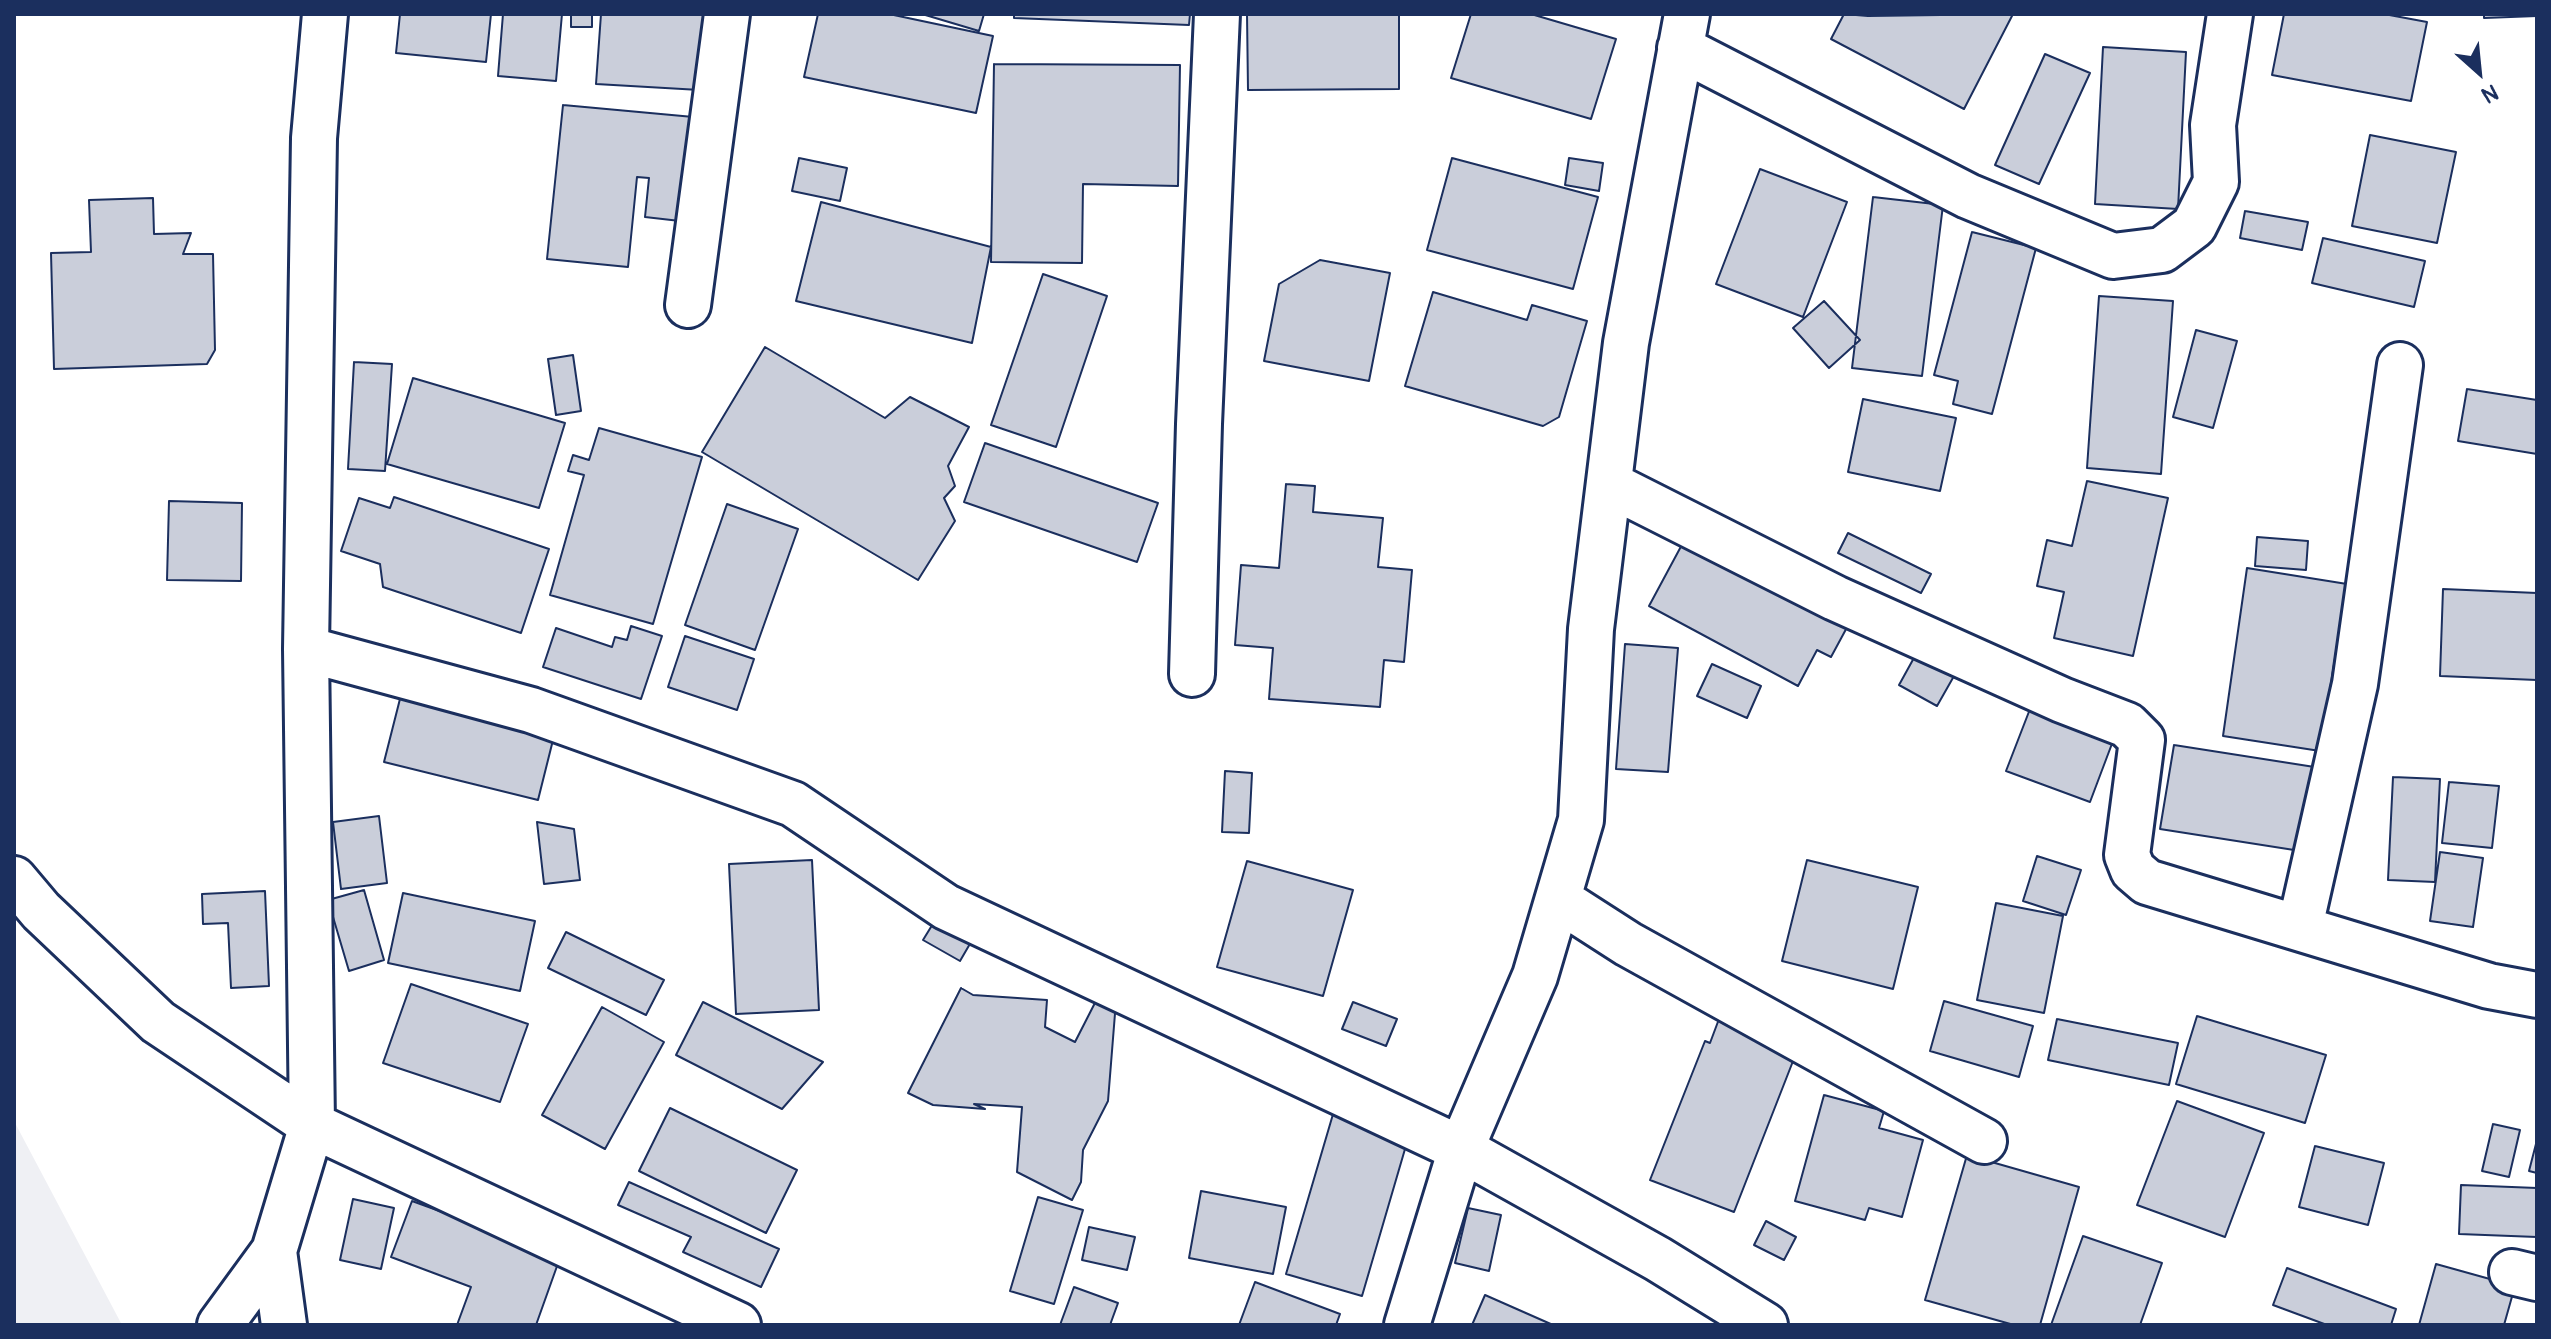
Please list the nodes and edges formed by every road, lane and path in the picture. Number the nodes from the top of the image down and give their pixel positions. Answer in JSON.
{"nodes":[{"id":1,"x":325,"y":14,"type":"edge"},
{"id":2,"x":727,"y":14,"type":"edge"},
{"id":3,"x":1217,"y":14,"type":"edge"},
{"id":4,"x":2230,"y":14,"type":"edge"},
{"id":5,"x":1683,"y":31,"type":"edge"},
{"id":6,"x":688,"y":305,"type":"dead end"},
{"id":7,"x":2400,"y":365,"type":"dead end"},
{"id":8,"x":1609,"y":484,"type":"junction"},
{"id":9,"x":306,"y":649,"type":"junction"},
{"id":10,"x":1192,"y":674,"type":"dead end"},
{"id":11,"x":14,"y":879,"type":"edge"},
{"id":12,"x":1558,"y":899,"type":"junction"},
{"id":13,"x":2300,"y":927,"type":"junction"},
{"id":14,"x":2537,"y":995,"type":"edge"},
{"id":15,"x":312,"y":1125,"type":"junction"},
{"id":16,"x":1984,"y":1141,"type":"dead end"},
{"id":17,"x":1461,"y":1149,"type":"junction"},
{"id":18,"x":274,"y":1251,"type":"junction"},
{"id":19,"x":220,"y":1325,"type":"edge"},
{"id":20,"x":284,"y":1325,"type":"edge"},
{"id":21,"x":738,"y":1325,"type":"edge"},
{"id":22,"x":1407,"y":1325,"type":"edge"},
{"id":23,"x":1765,"y":1325,"type":"edge"}],
"edges":[{"from":1,"to":9,"type":"street"},
{"from":2,"to":6,"type":"street"},
{"from":3,"to":10,"type":"street"},
{"from":4,"to":5,"type":"street"},
{"from":5,"to":8,"type":"street"},
{"from":7,"to":13,"type":"street"},
{"from":8,"to":12,"type":"street"},
{"from":8,"to":13,"type":"street"},
{"from":9,"to":15,"type":"street"},
{"from":9,"to":17,"type":"street"},
{"from":11,"to":15,"type":"street"},
{"from":12,"to":16,"type":"street"},
{"from":12,"to":17,"type":"street"},
{"from":13,"to":14,"type":"street"},
{"from":15,"to":18,"type":"street"},
{"from":15,"to":21,"type":"street"},
{"from":17,"to":22,"type":"street"},
{"from":17,"to":23,"type":"street"},
{"from":18,"to":19,"type":"street"},
{"from":18,"to":20,"type":"street"}]}
